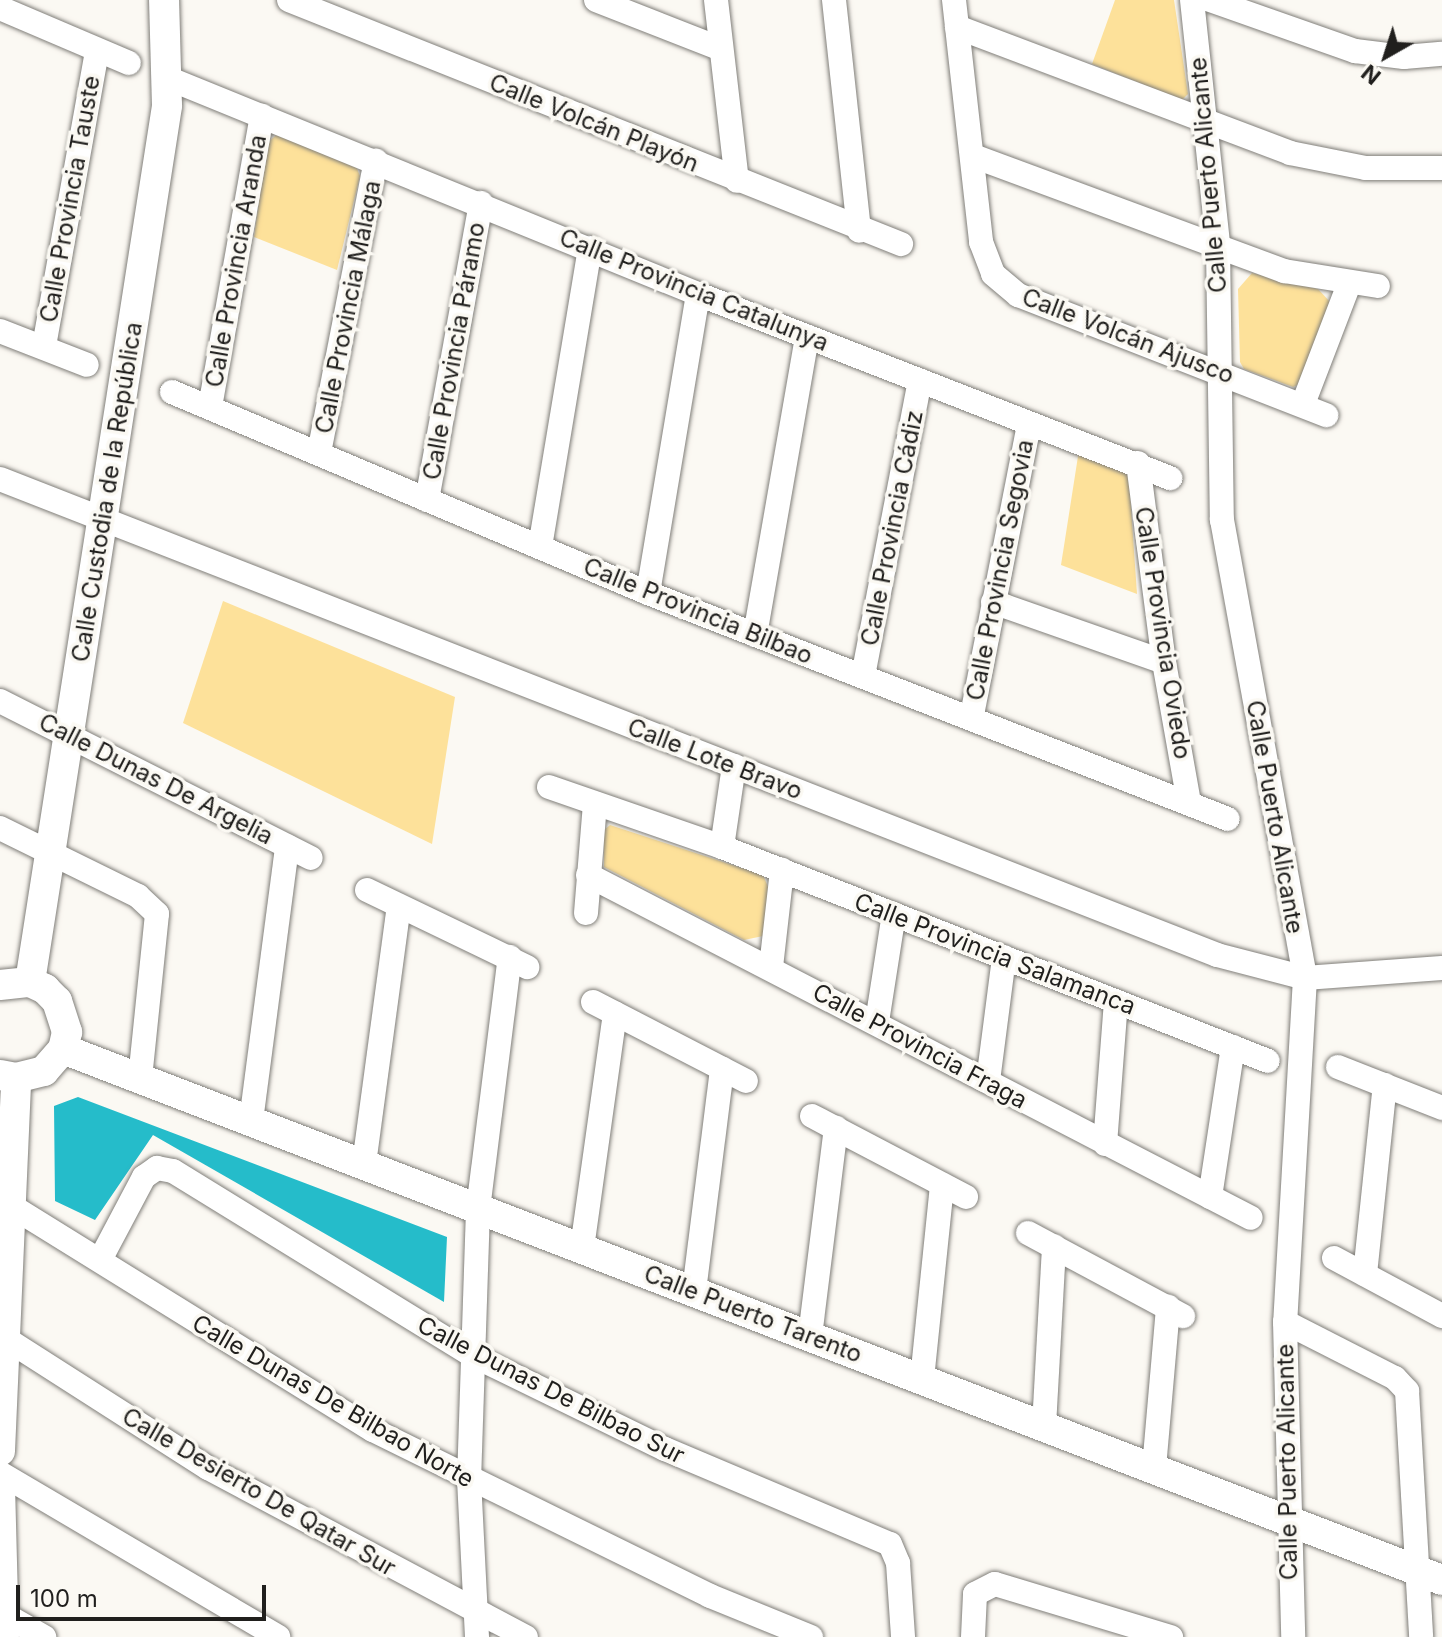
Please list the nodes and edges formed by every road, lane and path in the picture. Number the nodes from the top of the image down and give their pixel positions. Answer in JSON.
{"nodes":[{"id":1,"x":164,"y":0,"type":"edge"},
{"id":2,"x":289,"y":0,"type":"edge"},
{"id":3,"x":596,"y":0,"type":"edge"},
{"id":4,"x":716,"y":0,"type":"edge"},
{"id":5,"x":834,"y":0,"type":"edge"},
{"id":6,"x":954,"y":0,"type":"edge"},
{"id":7,"x":1192,"y":0,"type":"edge"},
{"id":8,"x":1210,"y":0,"type":"edge"},
{"id":9,"x":0,"y":8,"type":"edge"},
{"id":10,"x":957,"y":27,"type":"junction"},
{"id":11,"x":721,"y":49,"type":"junction"},
{"id":12,"x":97,"y":51,"type":"junction"},
{"id":13,"x":1442,"y":54,"type":"edge"},
{"id":14,"x":129,"y":63,"type":"dead end"},
{"id":15,"x":170,"y":79,"type":"junction"},
{"id":16,"x":262,"y":116,"type":"junction"},
{"id":17,"x":1205,"y":123,"type":"junction"},
{"id":18,"x":973,"y":156,"type":"junction"},
{"id":19,"x":376,"y":161,"type":"junction"},
{"id":20,"x":1442,"y":168,"type":"edge"},
{"id":21,"x":737,"y":181,"type":"junction"},
{"id":22,"x":481,"y":203,"type":"junction"},
{"id":23,"x":859,"y":231,"type":"junction"},
{"id":24,"x":901,"y":244,"type":"dead end"},
{"id":25,"x":1218,"y":245,"type":"junction"},
{"id":26,"x":590,"y":248,"type":"junction"},
{"id":27,"x":1349,"y":284,"type":"junction"},
{"id":28,"x":1378,"y":286,"type":"dead end"},
{"id":29,"x":698,"y":294,"type":"junction"},
{"id":30,"x":0,"y":331,"type":"edge"},
{"id":31,"x":807,"y":337,"type":"junction"},
{"id":32,"x":44,"y":346,"type":"junction"},
{"id":33,"x":87,"y":365,"type":"dead end"},
{"id":34,"x":1221,"y":373,"type":"junction"},
{"id":35,"x":920,"y":380,"type":"junction"},
{"id":36,"x":172,"y":392,"type":"dead end"},
{"id":37,"x":1303,"y":404,"type":"junction"},
{"id":38,"x":210,"y":407,"type":"junction"},
{"id":39,"x":1326,"y":415,"type":"dead end"},
{"id":40,"x":1029,"y":425,"type":"junction"},
{"id":41,"x":319,"y":453,"type":"junction"},
{"id":42,"x":1138,"y":463,"type":"junction"},
{"id":43,"x":1170,"y":478,"type":"dead end"},
{"id":44,"x":0,"y":479,"type":"edge"},
{"id":45,"x":427,"y":500,"type":"junction"},
{"id":46,"x":102,"y":519,"type":"junction"},
{"id":47,"x":540,"y":547,"type":"junction"},
{"id":48,"x":648,"y":593,"type":"junction"},
{"id":49,"x":993,"y":602,"type":"junction"},
{"id":50,"x":755,"y":635,"type":"junction"},
{"id":51,"x":1164,"y":662,"type":"junction"},
{"id":52,"x":863,"y":676,"type":"junction"},
{"id":53,"x":0,"y":701,"type":"edge"},
{"id":54,"x":972,"y":715,"type":"junction"},
{"id":55,"x":68,"y":731,"type":"junction"},
{"id":56,"x":734,"y":766,"type":"junction"},
{"id":57,"x":549,"y":787,"type":"dead end"},
{"id":58,"x":595,"y":803,"type":"junction"},
{"id":59,"x":1189,"y":803,"type":"junction"},
{"id":60,"x":1228,"y":819,"type":"dead end"},
{"id":61,"x":0,"y":828,"type":"edge"},
{"id":62,"x":287,"y":846,"type":"junction"},
{"id":63,"x":722,"y":847,"type":"junction"},
{"id":64,"x":47,"y":849,"type":"junction"},
{"id":65,"x":311,"y":858,"type":"dead end"},
{"id":66,"x":782,"y":870,"type":"junction"},
{"id":67,"x":588,"y":875,"type":"junction"},
{"id":68,"x":367,"y":890,"type":"dead end"},
{"id":69,"x":399,"y":906,"type":"junction"},
{"id":70,"x":586,"y":913,"type":"dead end"},
{"id":71,"x":894,"y":914,"type":"junction"},
{"id":72,"x":1004,"y":957,"type":"junction"},
{"id":73,"x":771,"y":967,"type":"junction"},
{"id":74,"x":1442,"y":968,"type":"edge"},
{"id":75,"x":1305,"y":978,"type":"junction"},
{"id":76,"x":15,"y":983,"type":"edge"},
{"id":77,"x":1116,"y":1001,"type":"junction"},
{"id":78,"x":877,"y":1022,"type":"junction"},
{"id":79,"x":1233,"y":1047,"type":"junction"},
{"id":80,"x":63,"y":1049,"type":"junction"},
{"id":81,"x":1268,"y":1061,"type":"dead end"},
{"id":82,"x":1338,"y":1067,"type":"dead end"},
{"id":83,"x":722,"y":1069,"type":"junction"},
{"id":84,"x":8,"y":1076,"type":"edge"},
{"id":85,"x":140,"y":1078,"type":"junction"},
{"id":86,"x":746,"y":1081,"type":"dead end"},
{"id":87,"x":988,"y":1081,"type":"junction"},
{"id":88,"x":1385,"y":1085,"type":"junction"},
{"id":89,"x":1442,"y":1108,"type":"edge"},
{"id":90,"x":812,"y":1116,"type":"dead end"},
{"id":91,"x":251,"y":1121,"type":"junction"},
{"id":92,"x":836,"y":1128,"type":"junction"},
{"id":93,"x":1105,"y":1144,"type":"junction"},
{"id":94,"x":364,"y":1164,"type":"junction"},
{"id":95,"x":942,"y":1185,"type":"junction"},
{"id":96,"x":966,"y":1197,"type":"dead end"},
{"id":97,"x":1210,"y":1197,"type":"junction"},
{"id":98,"x":4,"y":1202,"type":"edge"},
{"id":99,"x":478,"y":1209,"type":"junction"},
{"id":100,"x":1251,"y":1218,"type":"dead end"},
{"id":101,"x":1028,"y":1233,"type":"dead end"},
{"id":102,"x":1054,"y":1246,"type":"junction"},
{"id":103,"x":582,"y":1248,"type":"junction"},
{"id":104,"x":1334,"y":1258,"type":"dead end"},
{"id":105,"x":100,"y":1260,"type":"junction"},
{"id":106,"x":1365,"y":1274,"type":"junction"},
{"id":107,"x":694,"y":1291,"type":"junction"},
{"id":108,"x":1442,"y":1316,"type":"edge"},
{"id":109,"x":1285,"y":1322,"type":"junction"},
{"id":110,"x":1,"y":1336,"type":"edge"},
{"id":111,"x":810,"y":1336,"type":"junction"},
{"id":112,"x":472,"y":1355,"type":"junction"},
{"id":113,"x":922,"y":1379,"type":"junction"},
{"id":114,"x":1044,"y":1426,"type":"junction"},
{"id":115,"x":0,"y":1451,"type":"edge"},
{"id":116,"x":1154,"y":1468,"type":"junction"},
{"id":117,"x":0,"y":1473,"type":"edge"},
{"id":118,"x":469,"y":1481,"type":"junction"},
{"id":119,"x":0,"y":1486,"type":"edge"},
{"id":120,"x":1287,"y":1519,"type":"junction"},
{"id":121,"x":1428,"y":1574,"type":"edge"},
{"id":122,"x":2,"y":1621,"type":"edge"},
{"id":123,"x":476,"y":1625,"type":"edge"},
{"id":124,"x":44,"y":1637,"type":"edge"},
{"id":125,"x":278,"y":1637,"type":"edge"},
{"id":126,"x":526,"y":1637,"type":"edge"},
{"id":127,"x":811,"y":1637,"type":"edge"},
{"id":128,"x":903,"y":1637,"type":"edge"},
{"id":129,"x":973,"y":1637,"type":"edge"},
{"id":130,"x":1171,"y":1637,"type":"edge"},
{"id":131,"x":1293,"y":1637,"type":"edge"},
{"id":132,"x":1421,"y":1637,"type":"edge"}],
"edges":[{"from":1,"to":15,"type":"main road","name":"Calle Custodia de la República"},
{"from":2,"to":21,"type":"street","name":"Calle Volcán Playón"},
{"from":3,"to":11,"type":"street"},
{"from":4,"to":11,"type":"street"},
{"from":5,"to":23,"type":"street"},
{"from":6,"to":10,"type":"street","name":"Calle Volcán Ajusco"},
{"from":7,"to":17,"type":"street","name":"Calle Puerto Alicante"},
{"from":8,"to":13,"type":"street"},
{"from":9,"to":12,"type":"street"},
{"from":10,"to":17,"type":"street"},
{"from":10,"to":18,"type":"street","name":"Calle Volcán Ajusco"},
{"from":11,"to":21,"type":"street"},
{"from":12,"to":14,"type":"street"},
{"from":12,"to":32,"type":"street","name":"Calle Provincia Tauste"},
{"from":15,"to":16,"type":"street","name":"Calle Provincia Catalunya"},
{"from":15,"to":46,"type":"main road","name":"Calle Custodia de la República"},
{"from":16,"to":19,"type":"street","name":"Calle Provincia Catalunya"},
{"from":16,"to":38,"type":"street","name":"Calle Provincia Aranda"},
{"from":17,"to":20,"type":"street"},
{"from":17,"to":25,"type":"street","name":"Calle Puerto Alicante"},
{"from":18,"to":25,"type":"street"},
{"from":18,"to":34,"type":"street","name":"Calle Volcán Ajusco"},
{"from":19,"to":22,"type":"street","name":"Calle Provincia Catalunya"},
{"from":19,"to":41,"type":"street","name":"Calle Provincia Málaga"},
{"from":21,"to":23,"type":"street","name":"Calle Volcán Playón"},
{"from":22,"to":26,"type":"street","name":"Calle Provincia Catalunya"},
{"from":22,"to":45,"type":"street","name":"Calle Provincia Páramo"},
{"from":23,"to":24,"type":"street","name":"Calle Volcán Playón"},
{"from":25,"to":27,"type":"street"},
{"from":25,"to":34,"type":"street","name":"Calle Puerto Alicante"},
{"from":26,"to":29,"type":"street","name":"Calle Provincia Catalunya"},
{"from":26,"to":47,"type":"street"},
{"from":27,"to":28,"type":"street"},
{"from":27,"to":37,"type":"street"},
{"from":29,"to":31,"type":"street","name":"Calle Provincia Catalunya"},
{"from":29,"to":48,"type":"street"},
{"from":30,"to":32,"type":"street"},
{"from":31,"to":35,"type":"street","name":"Calle Provincia Catalunya"},
{"from":31,"to":50,"type":"street"},
{"from":32,"to":33,"type":"street"},
{"from":34,"to":37,"type":"street","name":"Calle Volcán Ajusco"},
{"from":34,"to":75,"type":"street","name":"Calle Puerto Alicante"},
{"from":35,"to":40,"type":"street","name":"Calle Provincia Catalunya"},
{"from":35,"to":52,"type":"street","name":"Calle Provincia Cádiz"},
{"from":36,"to":38,"type":"street","name":"Calle Provincia Bilbao"},
{"from":37,"to":39,"type":"street","name":"Calle Volcán Ajusco"},
{"from":38,"to":41,"type":"street","name":"Calle Provincia Bilbao"},
{"from":40,"to":42,"type":"street","name":"Calle Provincia Catalunya"},
{"from":40,"to":49,"type":"street","name":"Calle Provincia Segovia"},
{"from":41,"to":45,"type":"street","name":"Calle Provincia Bilbao"},
{"from":42,"to":43,"type":"street","name":"Calle Provincia Catalunya"},
{"from":42,"to":51,"type":"street","name":"Calle Provincia Oviedo"},
{"from":44,"to":46,"type":"street","name":"Calle Lote Bravo"},
{"from":45,"to":47,"type":"street","name":"Calle Provincia Bilbao"},
{"from":46,"to":55,"type":"main road","name":"Calle Custodia de la República"},
{"from":46,"to":56,"type":"street","name":"Calle Lote Bravo"},
{"from":47,"to":48,"type":"street","name":"Calle Provincia Bilbao"},
{"from":48,"to":50,"type":"street","name":"Calle Provincia Bilbao"},
{"from":49,"to":51,"type":"street"},
{"from":49,"to":54,"type":"street","name":"Calle Provincia Segovia"},
{"from":50,"to":52,"type":"street","name":"Calle Provincia Bilbao"},
{"from":51,"to":59,"type":"street","name":"Calle Provincia Oviedo"},
{"from":52,"to":54,"type":"street","name":"Calle Provincia Bilbao"},
{"from":53,"to":55,"type":"street","name":"Calle Dunas De Argelia"},
{"from":54,"to":59,"type":"street","name":"Calle Provincia Bilbao"},
{"from":55,"to":62,"type":"street","name":"Calle Dunas De Argelia"},
{"from":55,"to":64,"type":"main road","name":"Calle Custodia de la República"},
{"from":56,"to":63,"type":"street"},
{"from":56,"to":75,"type":"street","name":"Calle Lote Bravo"},
{"from":57,"to":58,"type":"street","name":"Calle Provincia Salamanca"},
{"from":58,"to":63,"type":"street","name":"Calle Provincia Salamanca"},
{"from":58,"to":67,"type":"street"},
{"from":59,"to":60,"type":"street","name":"Calle Provincia Bilbao"},
{"from":61,"to":64,"type":"street"},
{"from":62,"to":65,"type":"street","name":"Calle Dunas De Argelia"},
{"from":62,"to":91,"type":"street"},
{"from":63,"to":66,"type":"street","name":"Calle Provincia Salamanca"},
{"from":64,"to":76,"type":"main road","name":"Calle Custodia de la República"},
{"from":64,"to":85,"type":"street"},
{"from":66,"to":71,"type":"street","name":"Calle Provincia Salamanca"},
{"from":66,"to":73,"type":"street"},
{"from":67,"to":70,"type":"street"},
{"from":67,"to":73,"type":"street","name":"Calle Provincia Fraga"},
{"from":68,"to":69,"type":"street"},
{"from":69,"to":94,"type":"street"},
{"from":69,"to":99,"type":"street"},
{"from":71,"to":72,"type":"street","name":"Calle Provincia Salamanca"},
{"from":71,"to":78,"type":"street"},
{"from":72,"to":77,"type":"street","name":"Calle Provincia Salamanca"},
{"from":72,"to":87,"type":"street"},
{"from":73,"to":78,"type":"street","name":"Calle Provincia Fraga"},
{"from":74,"to":75,"type":"street","name":"Calle Lote Bravo"},
{"from":75,"to":109,"type":"street","name":"Calle Puerto Alicante"},
{"from":76,"to":80,"type":"main road"},
{"from":77,"to":79,"type":"street","name":"Calle Provincia Salamanca"},
{"from":77,"to":93,"type":"street"},
{"from":78,"to":87,"type":"street","name":"Calle Provincia Fraga"},
{"from":79,"to":81,"type":"street","name":"Calle Provincia Salamanca"},
{"from":79,"to":97,"type":"street"},
{"from":80,"to":84,"type":"main road"},
{"from":80,"to":85,"type":"main road","name":"Calle Puerto Tarento"},
{"from":82,"to":88,"type":"street"},
{"from":83,"to":86,"type":"street"},
{"from":83,"to":103,"type":"street"},
{"from":83,"to":107,"type":"street"},
{"from":84,"to":98,"type":"main road"},
{"from":85,"to":91,"type":"main road","name":"Calle Puerto Tarento"},
{"from":87,"to":93,"type":"street","name":"Calle Provincia Fraga"},
{"from":88,"to":89,"type":"street"},
{"from":88,"to":106,"type":"street"},
{"from":90,"to":92,"type":"street"},
{"from":91,"to":94,"type":"main road","name":"Calle Puerto Tarento"},
{"from":92,"to":95,"type":"street"},
{"from":92,"to":111,"type":"street"},
{"from":93,"to":97,"type":"street","name":"Calle Provincia Fraga"},
{"from":94,"to":99,"type":"main road","name":"Calle Puerto Tarento"},
{"from":95,"to":96,"type":"street"},
{"from":95,"to":113,"type":"street"},
{"from":97,"to":100,"type":"street","name":"Calle Provincia Fraga"},
{"from":98,"to":105,"type":"street","name":"Calle Dunas De Bilbao Norte"},
{"from":98,"to":110,"type":"main road"},
{"from":99,"to":103,"type":"main road","name":"Calle Puerto Tarento"},
{"from":99,"to":112,"type":"street"},
{"from":101,"to":102,"type":"street"},
{"from":102,"to":114,"type":"street"},
{"from":102,"to":116,"type":"street"},
{"from":103,"to":107,"type":"main road","name":"Calle Puerto Tarento"},
{"from":104,"to":106,"type":"street"},
{"from":105,"to":112,"type":"street","name":"Calle Dunas De Bilbao Sur"},
{"from":105,"to":118,"type":"street","name":"Calle Dunas De Bilbao Norte"},
{"from":106,"to":108,"type":"street"},
{"from":107,"to":111,"type":"main road","name":"Calle Puerto Tarento"},
{"from":109,"to":120,"type":"street","name":"Calle Puerto Alicante"},
{"from":109,"to":121,"type":"street"},
{"from":110,"to":115,"type":"main road"},
{"from":110,"to":123,"type":"street","name":"Calle Desierto De Qatar Sur"},
{"from":111,"to":113,"type":"main road","name":"Calle Puerto Tarento"},
{"from":112,"to":118,"type":"street"},
{"from":112,"to":128,"type":"street","name":"Calle Dunas De Bilbao Sur"},
{"from":113,"to":114,"type":"main road","name":"Calle Puerto Tarento"},
{"from":114,"to":116,"type":"main road","name":"Calle Puerto Tarento"},
{"from":116,"to":120,"type":"main road","name":"Calle Puerto Tarento"},
{"from":117,"to":125,"type":"street"},
{"from":118,"to":123,"type":"street"},
{"from":118,"to":127,"type":"street","name":"Calle Dunas De Bilbao Norte"},
{"from":119,"to":122,"type":"main road"},
{"from":120,"to":121,"type":"main road","name":"Calle Puerto Tarento"},
{"from":120,"to":131,"type":"street","name":"Calle Puerto Alicante"},
{"from":121,"to":132,"type":"street"},
{"from":122,"to":124,"type":"street"},
{"from":123,"to":126,"type":"street","name":"Calle Desierto De Qatar Sur"},
{"from":129,"to":130,"type":"street"}]}
